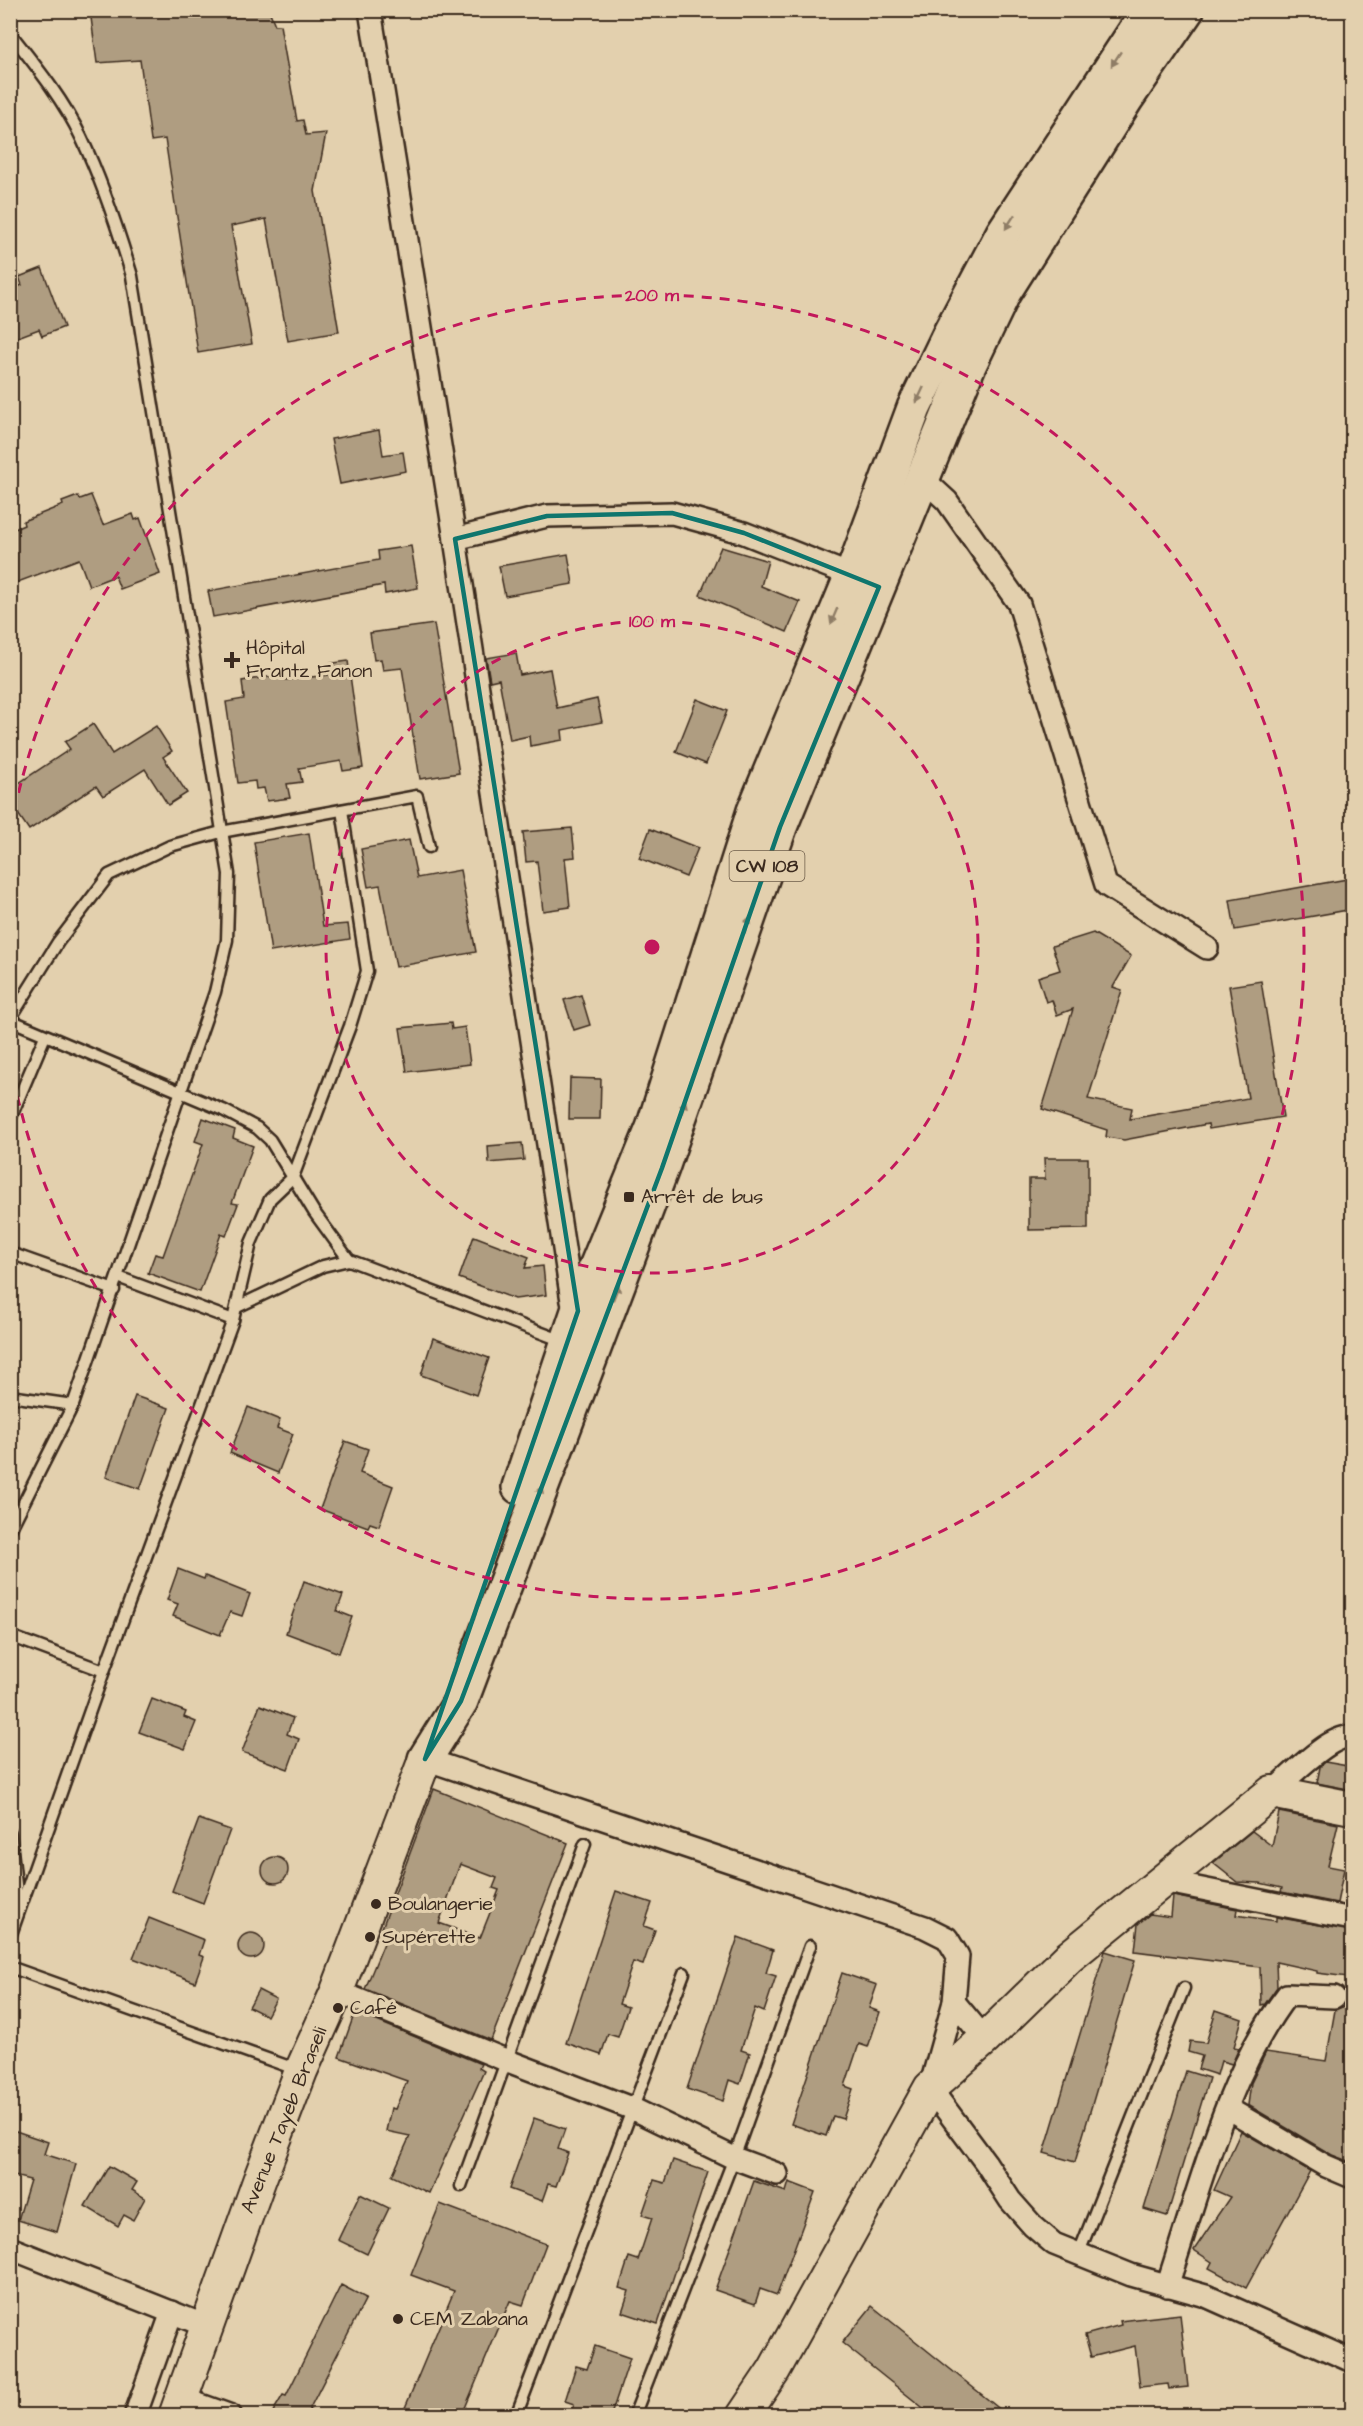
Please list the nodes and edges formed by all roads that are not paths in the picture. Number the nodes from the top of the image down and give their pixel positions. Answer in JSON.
{"nodes":[{"id":1,"x":370,"y":10,"type":"edge"},
{"id":2,"x":1149,"y":10,"type":"edge"},
{"id":3,"x":1187,"y":10,"type":"edge"},
{"id":4,"x":10,"y":33,"type":"edge"},
{"id":5,"x":922,"y":478,"type":"junction"},
{"id":6,"x":455,"y":539,"type":"junction"},
{"id":7,"x":865,"y":581,"type":"junction"},
{"id":8,"x":342,"y":810,"type":"junction"},
{"id":9,"x":221,"y":832,"type":"junction"},
{"id":10,"x":429,"y":847,"type":"dead end"},
{"id":11,"x":1207,"y":948,"type":"dead end"},
{"id":12,"x":10,"y":1020,"type":"edge"},
{"id":13,"x":45,"y":1036,"type":"junction"},
{"id":14,"x":179,"y":1091,"type":"junction"},
{"id":15,"x":10,"y":1119,"type":"edge"},
{"id":16,"x":293,"y":1177,"type":"junction"},
{"id":17,"x":10,"y":1253,"type":"edge"},
{"id":18,"x":349,"y":1260,"type":"junction"},
{"id":19,"x":118,"y":1276,"type":"junction"},
{"id":20,"x":114,"y":1290,"type":"junction"},
{"id":21,"x":237,"y":1307,"type":"junction"},
{"id":22,"x":233,"y":1320,"type":"junction"},
{"id":23,"x":589,"y":1321,"type":"junction"},
{"id":24,"x":568,"y":1343,"type":"junction"},
{"id":25,"x":10,"y":1396,"type":"edge"},
{"id":26,"x":73,"y":1405,"type":"junction"},
{"id":27,"x":10,"y":1530,"type":"edge"},
{"id":28,"x":10,"y":1636,"type":"edge"},
{"id":29,"x":104,"y":1671,"type":"junction"},
{"id":30,"x":1353,"y":1737,"type":"edge"},
{"id":31,"x":425,"y":1759,"type":"junction"},
{"id":32,"x":1272,"y":1792,"type":"junction"},
{"id":33,"x":1353,"y":1808,"type":"edge"},
{"id":34,"x":10,"y":1833,"type":"edge"},
{"id":35,"x":585,"y":1844,"type":"dead end"},
{"id":36,"x":1162,"y":1881,"type":"junction"},
{"id":37,"x":19,"y":1913,"type":"junction"},
{"id":38,"x":1353,"y":1919,"type":"edge"},
{"id":39,"x":10,"y":1937,"type":"edge"},
{"id":40,"x":810,"y":1946,"type":"dead end"},
{"id":41,"x":10,"y":1967,"type":"edge"},
{"id":42,"x":684,"y":1973,"type":"dead end"},
{"id":43,"x":1184,"y":1988,"type":"dead end"},
{"id":44,"x":337,"y":1991,"type":"junction"},
{"id":45,"x":1334,"y":1997,"type":"dead end"},
{"id":46,"x":954,"y":2002,"type":"junction"},
{"id":47,"x":985,"y":2039,"type":"junction"},
{"id":48,"x":508,"y":2061,"type":"junction"},
{"id":49,"x":301,"y":2071,"type":"junction"},
{"id":50,"x":930,"y":2088,"type":"junction"},
{"id":51,"x":630,"y":2108,"type":"junction"},
{"id":52,"x":1227,"y":2108,"type":"junction"},
{"id":53,"x":734,"y":2158,"type":"junction"},
{"id":54,"x":777,"y":2174,"type":"dead end"},
{"id":55,"x":1353,"y":2176,"type":"edge"},
{"id":56,"x":461,"y":2186,"type":"dead end"},
{"id":57,"x":10,"y":2248,"type":"edge"},
{"id":58,"x":1077,"y":2255,"type":"junction"},
{"id":59,"x":1167,"y":2286,"type":"junction"},
{"id":60,"x":171,"y":2312,"type":"junction"},
{"id":61,"x":206,"y":2326,"type":"junction"},
{"id":62,"x":1353,"y":2361,"type":"edge"},
{"id":63,"x":178,"y":2407,"type":"edge"},
{"id":64,"x":135,"y":2415,"type":"edge"},
{"id":65,"x":231,"y":2415,"type":"edge"},
{"id":66,"x":516,"y":2415,"type":"edge"},
{"id":67,"x":634,"y":2415,"type":"edge"},
{"id":68,"x":743,"y":2415,"type":"edge"}],
"edges":[{"from":1,"to":6,"type":"street"},
{"from":2,"to":7,"type":"highway","number":"CW 108","one_way":true},
{"from":3,"to":5,"type":"highway","number":"CW 108"},
{"from":4,"to":9,"type":"lane"},
{"from":5,"to":7,"type":"highway","number":"CW 108"},
{"from":5,"to":11,"type":"street"},
{"from":6,"to":7,"type":"street"},
{"from":6,"to":23,"type":"street"},
{"from":7,"to":23,"type":"highway","number":"CW 108"},
{"from":8,"to":9,"type":"lane"},
{"from":8,"to":10,"type":"lane"},
{"from":8,"to":16,"type":"lane"},
{"from":9,"to":12,"type":"lane"},
{"from":9,"to":14,"type":"lane"},
{"from":12,"to":13,"type":"lane"},
{"from":13,"to":14,"type":"lane"},
{"from":13,"to":15,"type":"lane"},
{"from":14,"to":16,"type":"lane"},
{"from":14,"to":19,"type":"lane"},
{"from":16,"to":18,"type":"lane"},
{"from":16,"to":21,"type":"lane"},
{"from":17,"to":20,"type":"lane"},
{"from":18,"to":21,"type":"lane"},
{"from":18,"to":24,"type":"lane"},
{"from":19,"to":20,"type":"lane"},
{"from":19,"to":22,"type":"lane"},
{"from":20,"to":26,"type":"lane"},
{"from":21,"to":22,"type":"lane"},
{"from":22,"to":29,"type":"lane"},
{"from":23,"to":24,"type":"highway","number":"CW 108"},
{"from":31,"to":23,"type":"highway","number":"CW 108","one_way":true},
{"from":24,"to":31,"type":"highway","number":"CW 108"},
{"from":25,"to":26,"type":"lane"},
{"from":26,"to":27,"type":"lane"},
{"from":28,"to":29,"type":"lane"},
{"from":29,"to":37,"type":"lane"},
{"from":30,"to":32,"type":"street"},
{"from":31,"to":44,"type":"street","name":"Avenue Tayeb Braseli","number":"CW 108"},
{"from":31,"to":46,"type":"street"},
{"from":32,"to":33,"type":"street"},
{"from":32,"to":36,"type":"street"},
{"from":34,"to":37,"type":"lane"},
{"from":35,"to":48,"type":"lane"},
{"from":36,"to":38,"type":"street"},
{"from":36,"to":47,"type":"street"},
{"from":37,"to":39,"type":"lane"},
{"from":40,"to":53,"type":"lane"},
{"from":41,"to":49,"type":"lane"},
{"from":42,"to":51,"type":"lane"},
{"from":43,"to":58,"type":"lane"},
{"from":44,"to":48,"type":"street"},
{"from":44,"to":49,"type":"street","name":"Avenue Tayeb Braseli","number":"CW 108"},
{"from":45,"to":52,"type":"street"},
{"from":46,"to":47,"type":"street"},
{"from":46,"to":50,"type":"street"},
{"from":47,"to":50,"type":"street"},
{"from":48,"to":51,"type":"street"},
{"from":48,"to":56,"type":"lane"},
{"from":49,"to":61,"type":"street","name":"Avenue Tayeb Braseli","number":"CW 108"},
{"from":50,"to":58,"type":"street"},
{"from":50,"to":68,"type":"street"},
{"from":51,"to":53,"type":"street"},
{"from":51,"to":66,"type":"lane"},
{"from":52,"to":55,"type":"street"},
{"from":52,"to":59,"type":"street"},
{"from":53,"to":54,"type":"street"},
{"from":53,"to":67,"type":"lane"},
{"from":57,"to":60,"type":"street"},
{"from":58,"to":59,"type":"street"},
{"from":59,"to":62,"type":"street"},
{"from":60,"to":61,"type":"street"},
{"from":60,"to":64,"type":"street"},
{"from":61,"to":63,"type":"street","name":"Avenue Tayeb Braseli","number":"CW 108"},
{"from":63,"to":65,"type":"street"}]}
